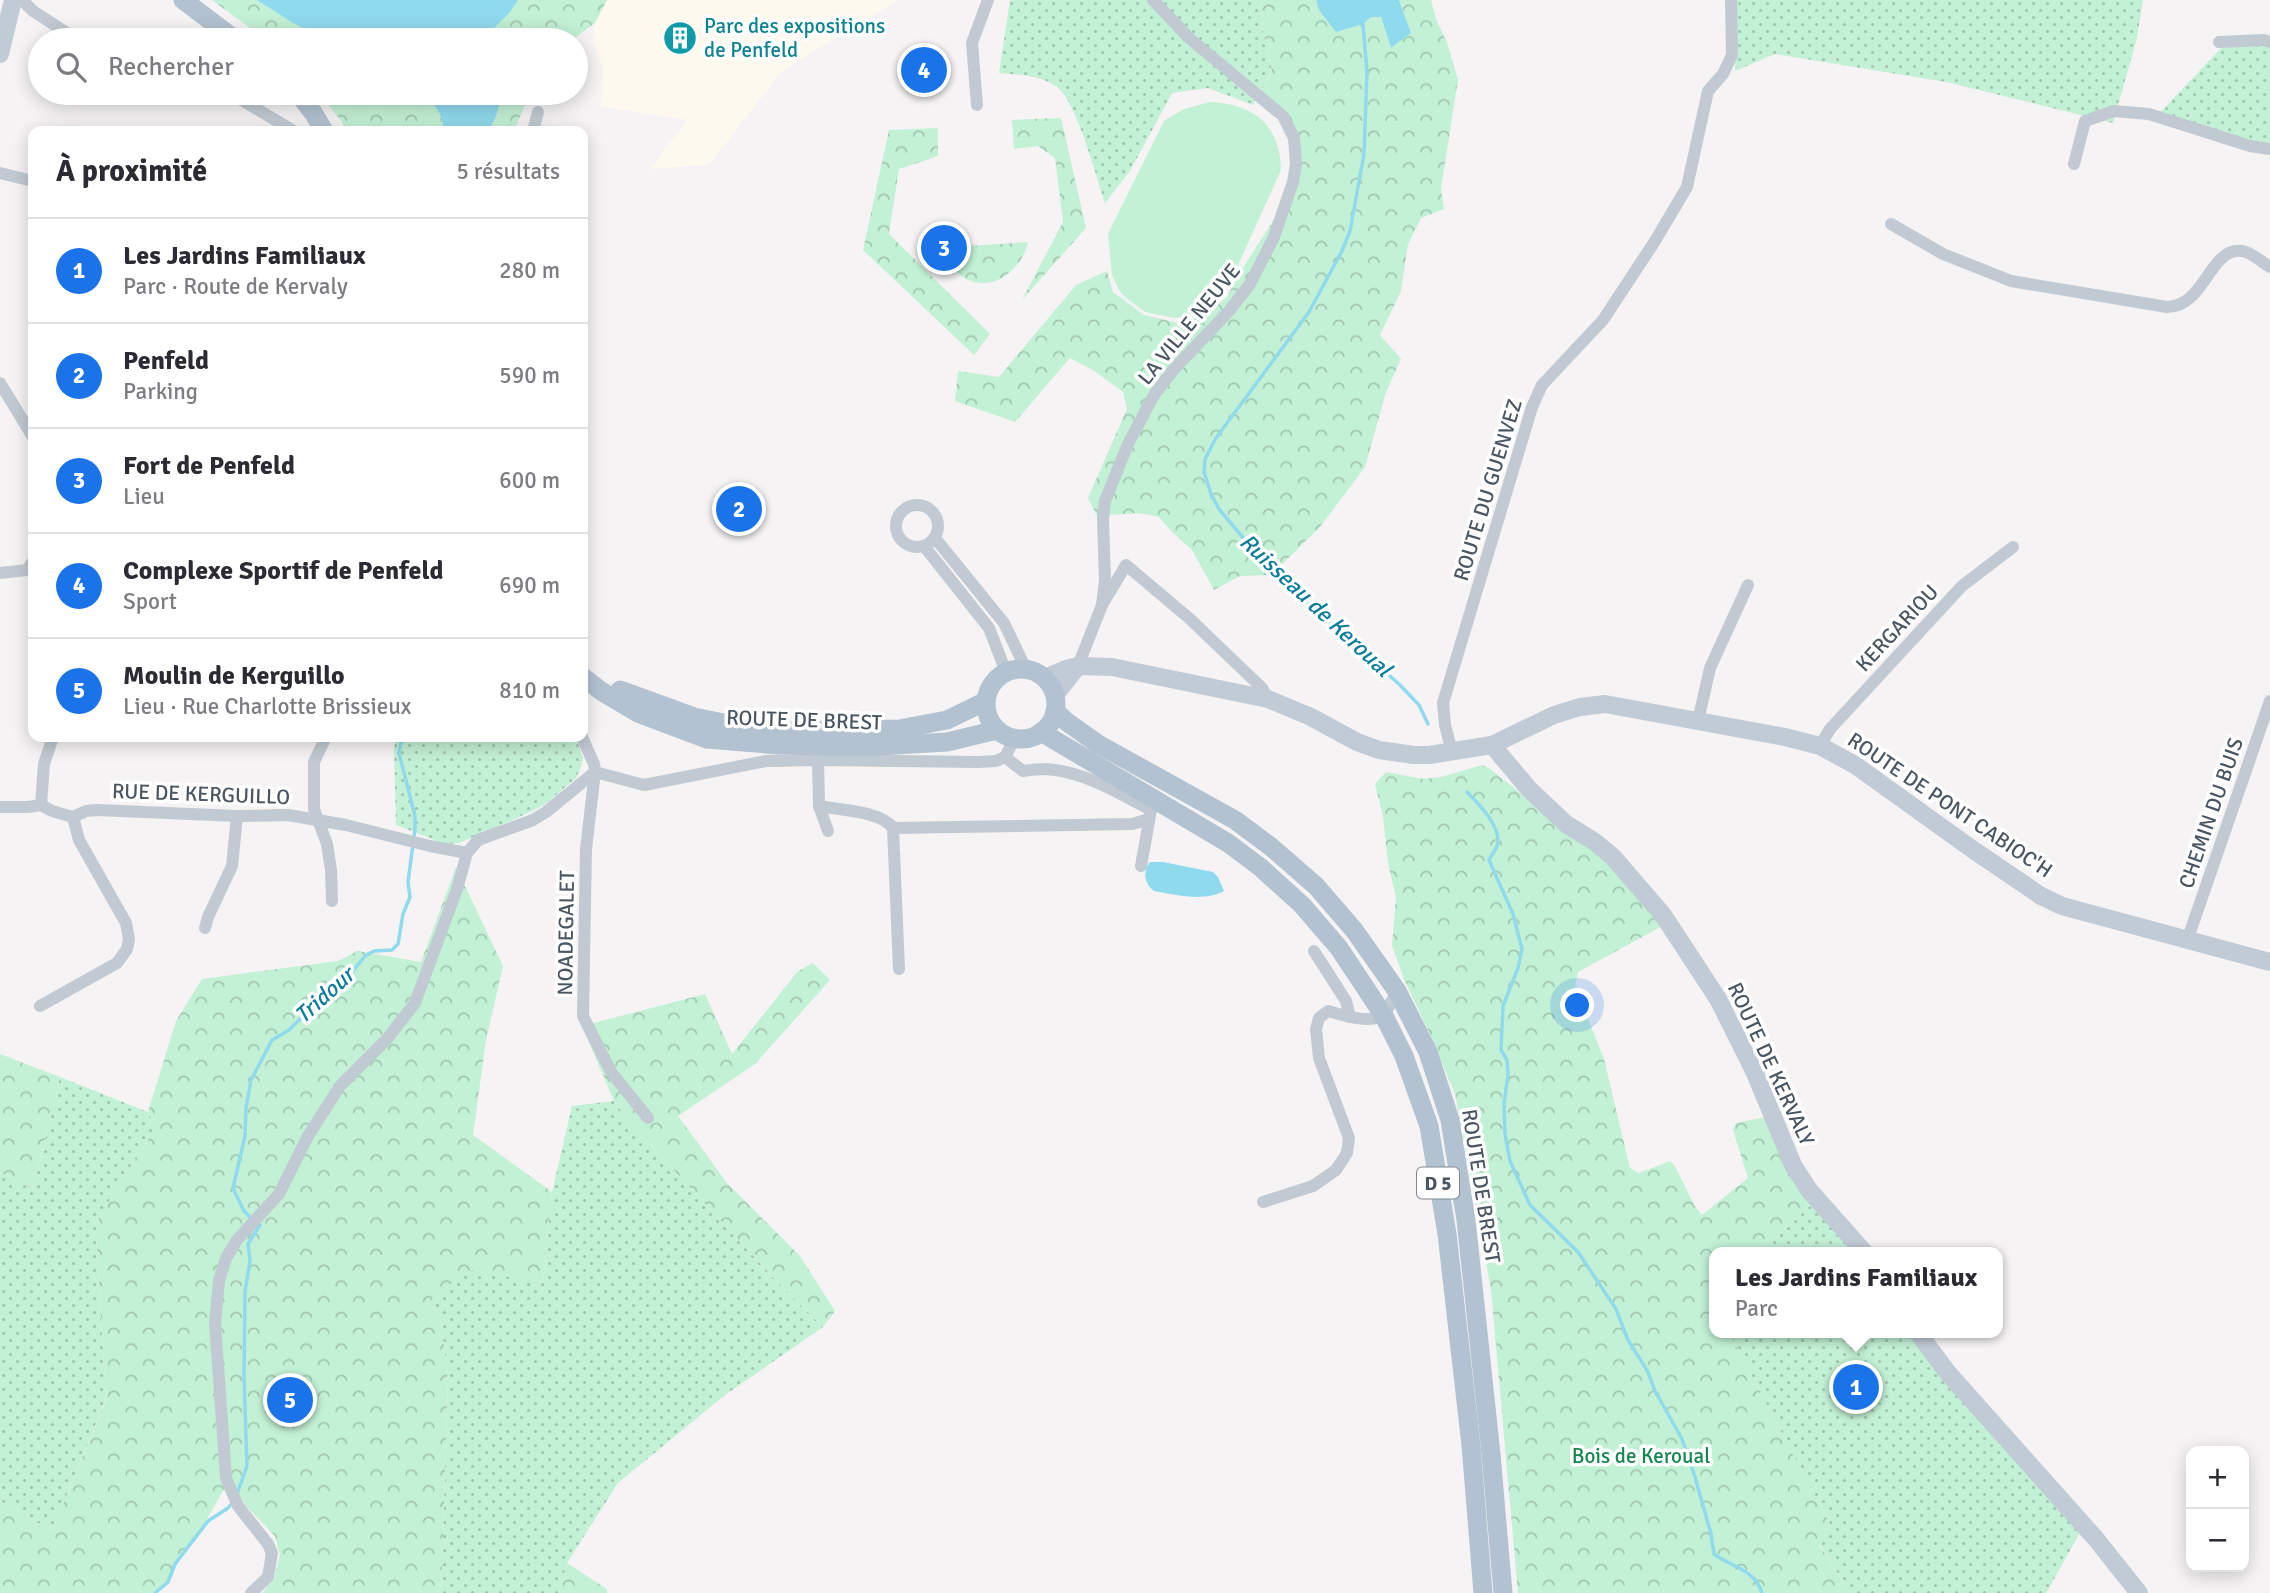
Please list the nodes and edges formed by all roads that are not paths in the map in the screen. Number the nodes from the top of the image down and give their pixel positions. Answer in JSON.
{"nodes":[{"id":1,"x":13,"y":0,"type":"edge"},
{"id":2,"x":22,"y":0,"type":"edge"},
{"id":3,"x":175,"y":0,"type":"edge"},
{"id":4,"x":183,"y":0,"type":"edge"},
{"id":5,"x":988,"y":0,"type":"edge"},
{"id":6,"x":1153,"y":0,"type":"edge"},
{"id":7,"x":1731,"y":0,"type":"edge"},
{"id":8,"x":59,"y":28,"type":"edge"},
{"id":9,"x":218,"y":28,"type":"edge"},
{"id":10,"x":220,"y":28,"type":"edge"},
{"id":11,"x":2219,"y":42,"type":"dead end"},
{"id":12,"x":2270,"y":42,"type":"edge"},
{"id":13,"x":0,"y":54,"type":"edge"},
{"id":14,"x":255,"y":105,"type":"edge"},
{"id":15,"x":307,"y":105,"type":"edge"},
{"id":16,"x":977,"y":105,"type":"dead end"},
{"id":17,"x":538,"y":112,"type":"dead end"},
{"id":18,"x":286,"y":126,"type":"edge"},
{"id":19,"x":321,"y":126,"type":"edge"},
{"id":20,"x":534,"y":126,"type":"edge"},
{"id":21,"x":2270,"y":149,"type":"edge"},
{"id":22,"x":2074,"y":164,"type":"dead end"},
{"id":23,"x":0,"y":173,"type":"edge"},
{"id":24,"x":28,"y":180,"type":"edge"},
{"id":25,"x":1891,"y":224,"type":"dead end"},
{"id":26,"x":2270,"y":268,"type":"edge"},
{"id":27,"x":0,"y":383,"type":"edge"},
{"id":28,"x":28,"y":429,"type":"edge"},
{"id":29,"x":2013,"y":547,"type":"dead end"},
{"id":30,"x":28,"y":568,"type":"edge"},
{"id":31,"x":0,"y":573,"type":"edge"},
{"id":32,"x":1748,"y":585,"type":"dead end"},
{"id":33,"x":1102,"y":605,"type":"junction"},
{"id":34,"x":1079,"y":666,"type":"junction"},
{"id":35,"x":1026,"y":669,"type":"junction"},
{"id":36,"x":1006,"y":672,"type":"junction"},
{"id":37,"x":588,"y":677,"type":"edge"},
{"id":38,"x":588,"y":679,"type":"edge"},
{"id":39,"x":1052,"y":695,"type":"junction"},
{"id":40,"x":1268,"y":699,"type":"junction"},
{"id":41,"x":986,"y":701,"type":"junction"},
{"id":42,"x":2270,"y":701,"type":"edge"},
{"id":43,"x":1698,"y":721,"type":"junction"},
{"id":44,"x":1041,"y":732,"type":"junction"},
{"id":45,"x":1006,"y":734,"type":"junction"},
{"id":46,"x":51,"y":742,"type":"edge"},
{"id":47,"x":324,"y":742,"type":"edge"},
{"id":48,"x":584,"y":742,"type":"edge"},
{"id":49,"x":1492,"y":745,"type":"junction"},
{"id":50,"x":1820,"y":746,"type":"junction"},
{"id":51,"x":1452,"y":752,"type":"junction"},
{"id":52,"x":1004,"y":757,"type":"junction"},
{"id":53,"x":818,"y":760,"type":"junction"},
{"id":54,"x":594,"y":772,"type":"junction"},
{"id":55,"x":41,"y":805,"type":"junction"},
{"id":56,"x":819,"y":806,"type":"junction"},
{"id":57,"x":0,"y":807,"type":"edge"},
{"id":58,"x":237,"y":816,"type":"junction"},
{"id":59,"x":73,"y":817,"type":"junction"},
{"id":60,"x":1150,"y":819,"type":"junction"},
{"id":61,"x":317,"y":820,"type":"junction"},
{"id":62,"x":893,"y":828,"type":"junction"},
{"id":63,"x":828,"y":831,"type":"dead end"},
{"id":64,"x":467,"y":853,"type":"junction"},
{"id":65,"x":1141,"y":866,"type":"dead end"},
{"id":66,"x":331,"y":901,"type":"dead end"},
{"id":67,"x":205,"y":928,"type":"dead end"},
{"id":68,"x":2188,"y":938,"type":"junction"},
{"id":69,"x":1314,"y":951,"type":"dead end"},
{"id":70,"x":2270,"y":962,"type":"edge"},
{"id":71,"x":899,"y":969,"type":"dead end"},
{"id":72,"x":1397,"y":991,"type":"junction"},
{"id":73,"x":40,"y":1006,"type":"dead end"},
{"id":74,"x":1384,"y":1016,"type":"junction"},
{"id":75,"x":1350,"y":1017,"type":"junction"},
{"id":76,"x":648,"y":1118,"type":"dead end"},
{"id":77,"x":1262,"y":1202,"type":"dead end"},
{"id":78,"x":1860,"y":1247,"type":"edge"},
{"id":79,"x":1922,"y":1338,"type":"edge"},
{"id":80,"x":251,"y":1593,"type":"edge"},
{"id":81,"x":1483,"y":1593,"type":"edge"},
{"id":82,"x":1503,"y":1593,"type":"edge"},
{"id":83,"x":2139,"y":1593,"type":"edge"}],
"edges":[{"from":1,"to":13,"type":"street"},
{"from":2,"to":8,"type":"street"},
{"from":3,"to":9,"type":"main road"},
{"from":4,"to":10,"type":"main road"},
{"from":5,"to":16,"type":"street"},
{"from":6,"to":33,"type":"street","name":"LA VILLE NEUVE"},
{"from":7,"to":51,"type":"street","name":"ROUTE DU GUENVEZ"},
{"from":11,"to":12,"type":"street"},
{"from":14,"to":18,"type":"street"},
{"from":15,"to":19,"type":"main road"},
{"from":17,"to":20,"type":"street"},
{"from":21,"to":22,"type":"street"},
{"from":23,"to":24,"type":"street"},
{"from":25,"to":26,"type":"street"},
{"from":27,"to":28,"type":"street"},
{"from":29,"to":50,"type":"street","name":"KERGARIOU"},
{"from":30,"to":31,"type":"street"},
{"from":32,"to":43,"type":"street"},
{"from":33,"to":34,"type":"street"},
{"from":33,"to":40,"type":"street"},
{"from":34,"to":39,"type":"street"},
{"from":34,"to":40,"type":"street","name":"ROUTE DE PONT CABIOC'H"},
{"from":35,"to":36,"type":"main road"},
{"from":35,"to":36,"type":"street"},
{"from":35,"to":39,"type":"main road"},
{"from":36,"to":41,"type":"main road"},
{"from":37,"to":41,"type":"main road","name":"ROUTE DE BREST"},
{"from":38,"to":45,"type":"main road","name":"ROUTE DE BREST"},
{"from":39,"to":44,"type":"main road"},
{"from":39,"to":72,"type":"main road","name":"ROUTE DE BREST","number":"D 5"},
{"from":40,"to":51,"type":"street","name":"ROUTE DE PONT CABIOC'H"},
{"from":41,"to":45,"type":"main road"},
{"from":42,"to":68,"type":"street","name":"CHEMIN DU BUIS"},
{"from":43,"to":49,"type":"street","name":"ROUTE DE PONT CABIOC'H"},
{"from":43,"to":50,"type":"street","name":"ROUTE DE PONT CABIOC'H"},
{"from":44,"to":45,"type":"main road"},
{"from":44,"to":74,"type":"main road","name":"ROUTE DE BREST","number":"D 5"},
{"from":45,"to":52,"type":"street"},
{"from":46,"to":55,"type":"street"},
{"from":47,"to":61,"type":"street"},
{"from":48,"to":54,"type":"street"},
{"from":49,"to":51,"type":"street","name":"ROUTE DE PONT CABIOC'H"},
{"from":49,"to":78,"type":"street","name":"ROUTE DE KERVALY"},
{"from":50,"to":68,"type":"street","name":"ROUTE DE PONT CABIOC'H"},
{"from":52,"to":53,"type":"street"},
{"from":52,"to":60,"type":"street"},
{"from":53,"to":54,"type":"street"},
{"from":53,"to":56,"type":"street"},
{"from":54,"to":64,"type":"street"},
{"from":54,"to":76,"type":"street","name":"NOADEGALET"},
{"from":55,"to":57,"type":"street"},
{"from":55,"to":59,"type":"street"},
{"from":56,"to":62,"type":"street"},
{"from":56,"to":63,"type":"street"},
{"from":58,"to":59,"type":"street","name":"RUE DE KERGUILLO"},
{"from":58,"to":61,"type":"street","name":"RUE DE KERGUILLO"},
{"from":58,"to":67,"type":"street"},
{"from":59,"to":73,"type":"street"},
{"from":60,"to":62,"type":"street"},
{"from":60,"to":65,"type":"street"},
{"from":61,"to":64,"type":"street","name":"RUE DE KERGUILLO"},
{"from":61,"to":66,"type":"street"},
{"from":62,"to":71,"type":"street"},
{"from":64,"to":80,"type":"street"},
{"from":68,"to":70,"type":"street","name":"ROUTE DE PONT CABIOC'H"},
{"from":69,"to":75,"type":"street"},
{"from":72,"to":74,"type":"street"},
{"from":72,"to":82,"type":"main road","name":"ROUTE DE BREST","number":"D 5"},
{"from":74,"to":75,"type":"street"},
{"from":74,"to":81,"type":"main road","name":"ROUTE DE BREST","number":"D 5"},
{"from":75,"to":77,"type":"street"},
{"from":79,"to":83,"type":"street"}]}
